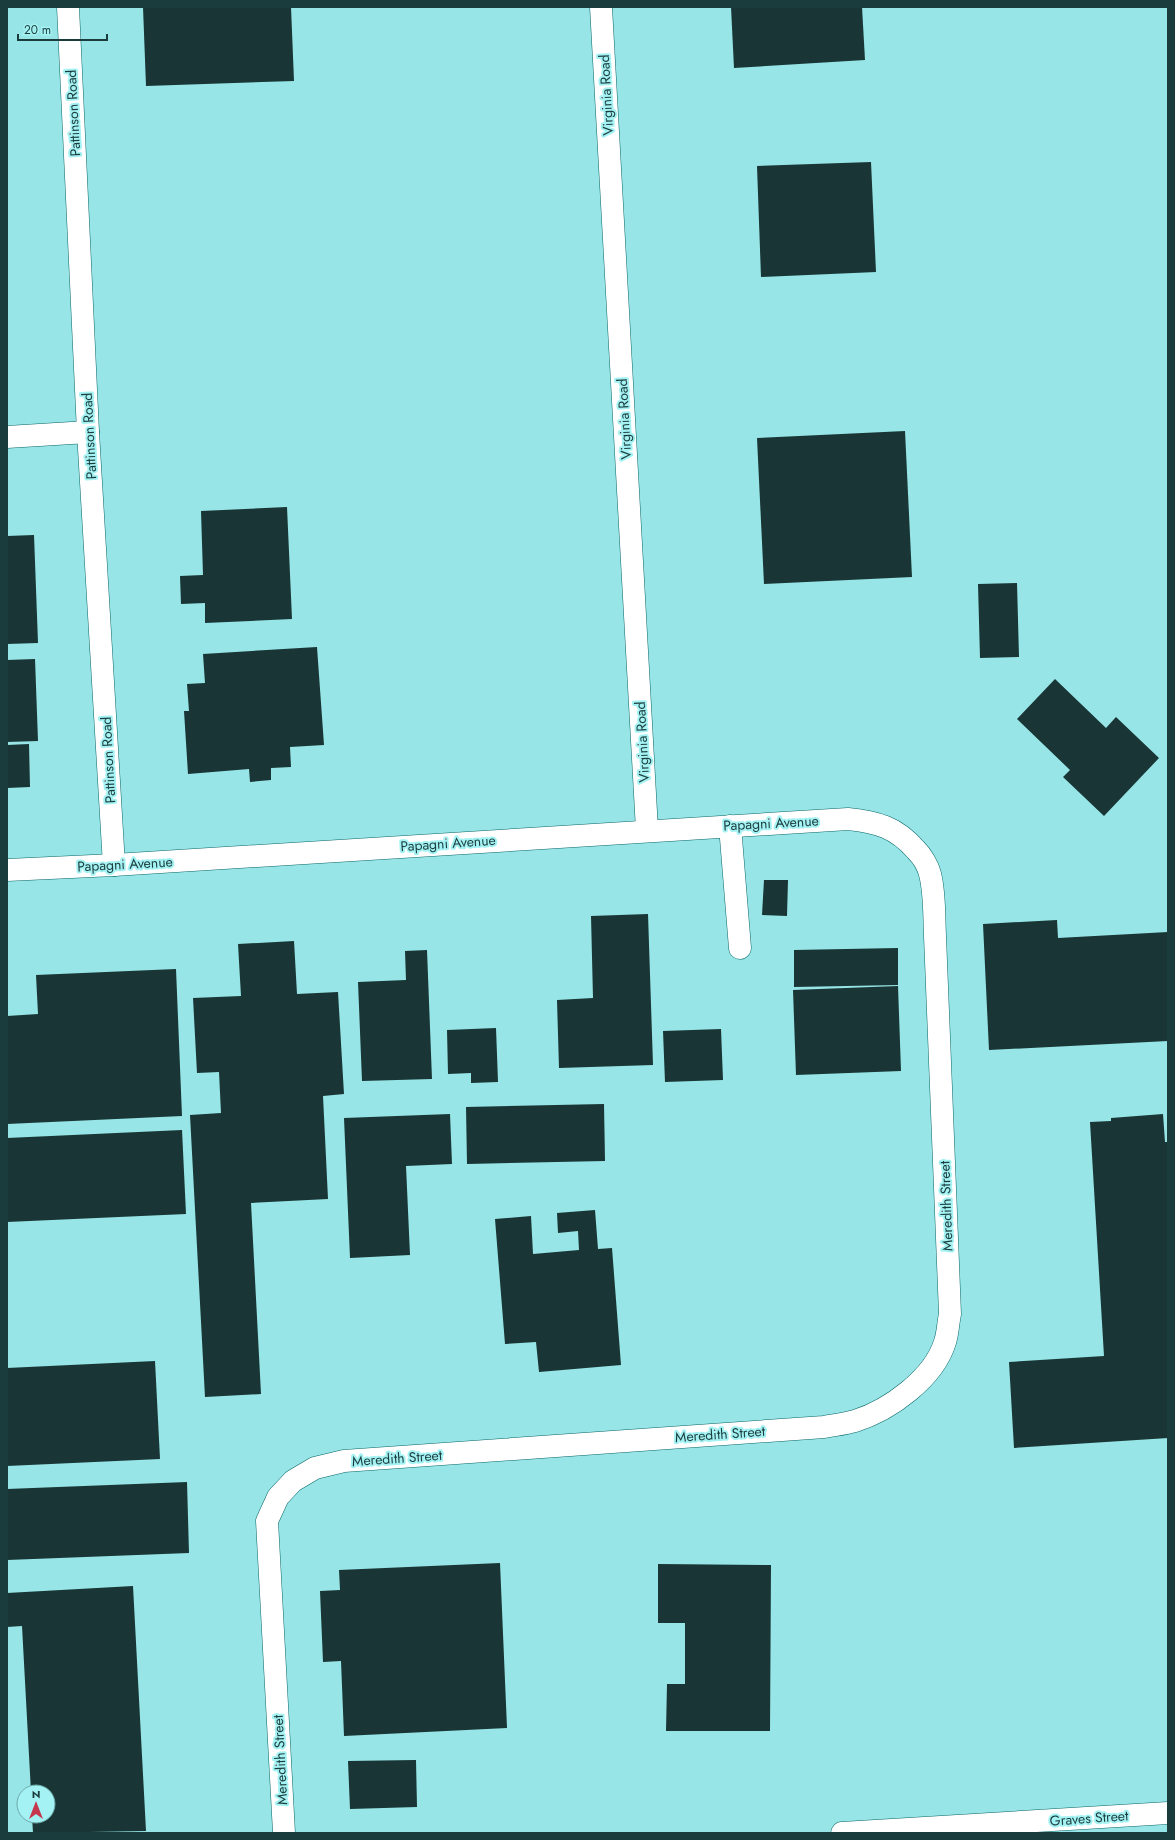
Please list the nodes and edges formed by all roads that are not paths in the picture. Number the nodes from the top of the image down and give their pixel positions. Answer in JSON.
{"nodes":[{"id":1,"x":68,"y":7,"type":"edge"},
{"id":2,"x":601,"y":7,"type":"edge"},
{"id":3,"x":88,"y":432,"type":"junction"},
{"id":4,"x":7,"y":437,"type":"edge"},
{"id":5,"x":730,"y":826,"type":"junction"},
{"id":6,"x":888,"y":828,"type":"joint"},
{"id":7,"x":647,"y":830,"type":"junction"},
{"id":8,"x":114,"y":865,"type":"junction"},
{"id":9,"x":7,"y":870,"type":"edge"},
{"id":10,"x":740,"y":948,"type":"dead end"},
{"id":11,"x":1168,"y":1813,"type":"edge"},
{"id":12,"x":284,"y":1833,"type":"edge"},
{"id":13,"x":842,"y":1833,"type":"edge"}],
"edges":[{"from":1,"to":3,"type":"street","name":"Pattinson Road"},
{"from":2,"to":7,"type":"street","name":"Virginia Road"},
{"from":3,"to":4,"type":"street"},
{"from":3,"to":8,"type":"street","name":"Pattinson Road"},
{"from":5,"to":6,"type":"street","name":"Papagni Avenue"},
{"from":5,"to":7,"type":"street","name":"Papagni Avenue"},
{"from":5,"to":10,"type":"street"},
{"from":6,"to":12,"type":"street","name":"Meredith Street"},
{"from":7,"to":8,"type":"street","name":"Papagni Avenue"},
{"from":8,"to":9,"type":"street","name":"Papagni Avenue"},
{"from":11,"to":13,"type":"street","name":"Graves Street"}]}
